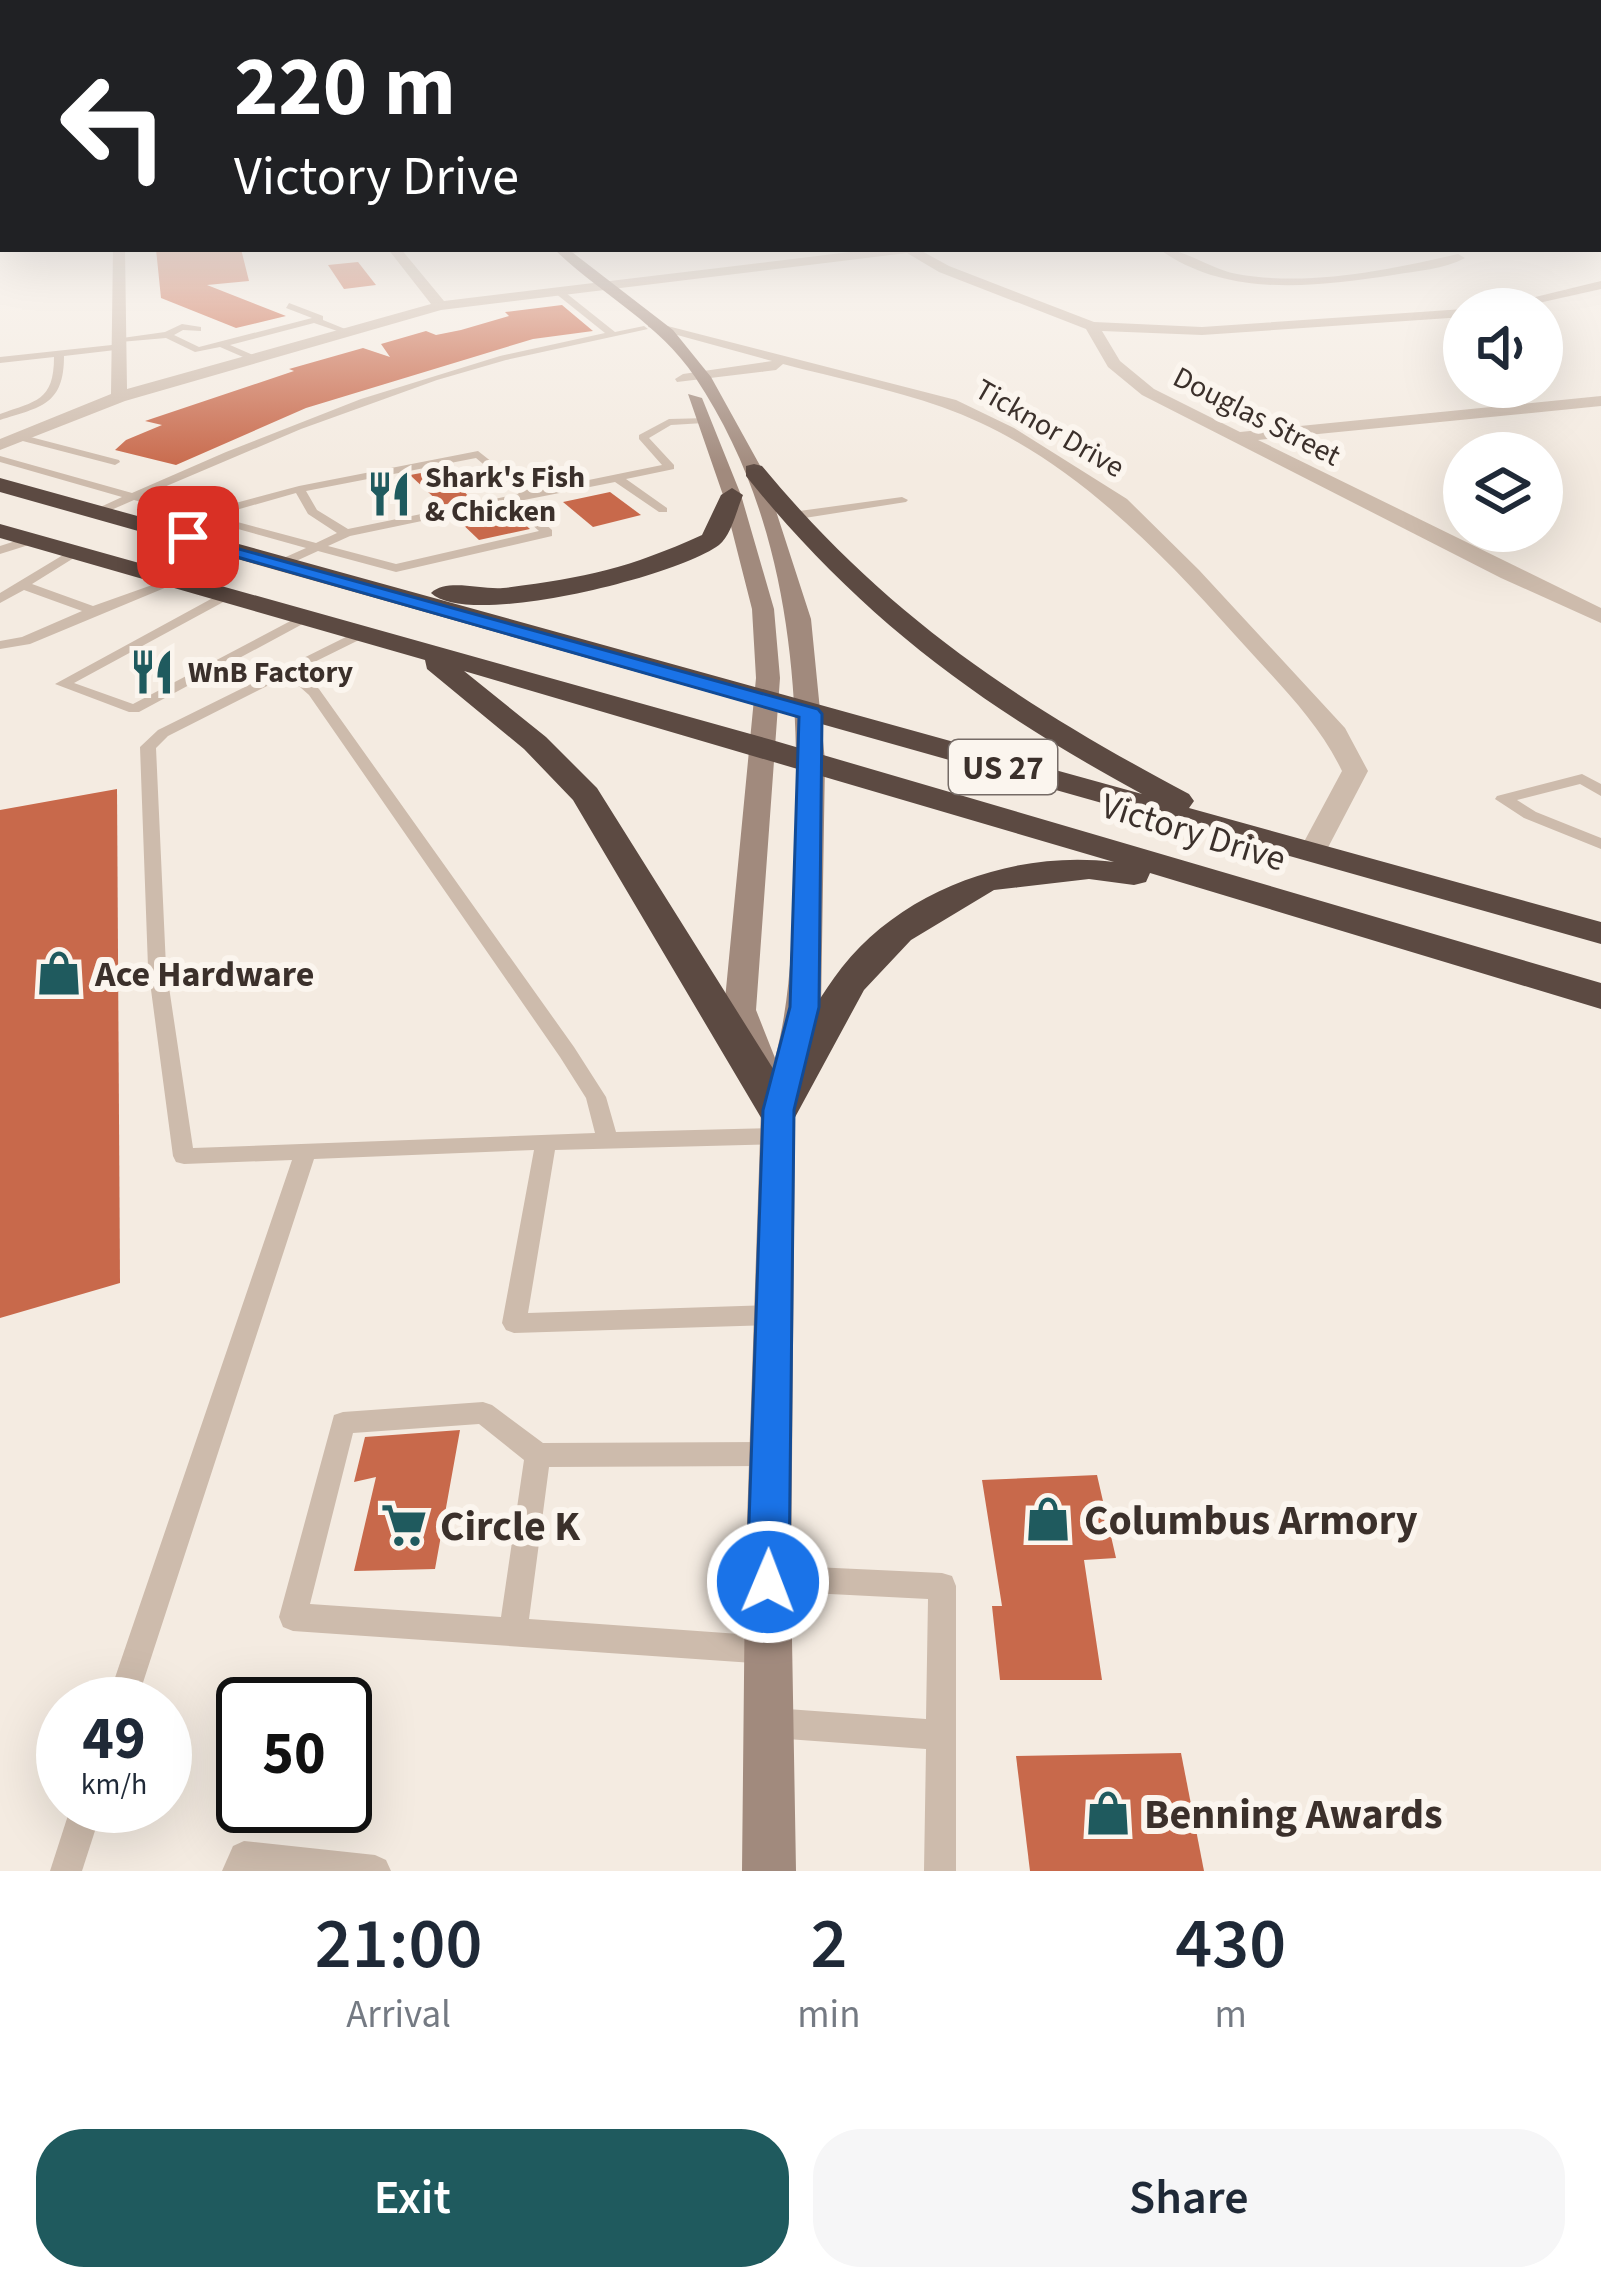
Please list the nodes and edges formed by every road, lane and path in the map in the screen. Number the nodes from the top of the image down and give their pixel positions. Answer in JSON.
{"nodes":[{"id":1,"x":120,"y":295,"type":"edge"},
{"id":2,"x":431,"y":295,"type":"edge"},
{"id":3,"x":524,"y":295,"type":"edge"},
{"id":4,"x":563,"y":295,"type":"edge"},
{"id":5,"x":617,"y":295,"type":"edge"},
{"id":6,"x":1012,"y":295,"type":"edge"},
{"id":7,"x":289,"y":306,"type":"dead end"},
{"id":8,"x":440,"y":306,"type":"junction"},
{"id":9,"x":1443,"y":314,"type":"edge"},
{"id":10,"x":315,"y":320,"type":"junction"},
{"id":11,"x":1092,"y":326,"type":"junction"},
{"id":12,"x":649,"y":327,"type":"junction"},
{"id":13,"x":346,"y":332,"type":"junction"},
{"id":14,"x":167,"y":334,"type":"junction"},
{"id":15,"x":612,"y":334,"type":"junction"},
{"id":16,"x":121,"y":343,"type":"junction"},
{"id":17,"x":225,"y":343,"type":"junction"},
{"id":18,"x":59,"y":354,"type":"junction"},
{"id":19,"x":250,"y":357,"type":"junction"},
{"id":20,"x":0,"y":360,"type":"edge"},
{"id":21,"x":788,"y":363,"type":"junction"},
{"id":22,"x":693,"y":378,"type":"junction"},
{"id":23,"x":119,"y":397,"type":"junction"},
{"id":24,"x":1601,"y":401,"type":"edge"},
{"id":25,"x":23,"y":408,"type":"junction"},
{"id":26,"x":0,"y":417,"type":"edge"},
{"id":27,"x":66,"y":418,"type":"junction"},
{"id":28,"x":704,"y":420,"type":"junction"},
{"id":29,"x":20,"y":437,"type":"junction"},
{"id":30,"x":1240,"y":437,"type":"junction"},
{"id":31,"x":0,"y":445,"type":"edge"},
{"id":32,"x":0,"y":459,"type":"edge"},
{"id":33,"x":115,"y":462,"type":"dead end"},
{"id":34,"x":754,"y":471,"type":"junction"},
{"id":35,"x":616,"y":477,"type":"junction"},
{"id":36,"x":0,"y":485,"type":"edge"},
{"id":37,"x":299,"y":489,"type":"junction"},
{"id":38,"x":526,"y":495,"type":"junction"},
{"id":39,"x":732,"y":495,"type":"junction"},
{"id":40,"x":132,"y":496,"type":"junction"},
{"id":41,"x":508,"y":498,"type":"junction"},
{"id":42,"x":902,"y":500,"type":"dead end"},
{"id":43,"x":663,"y":509,"type":"dead end"},
{"id":44,"x":98,"y":512,"type":"junction"},
{"id":45,"x":202,"y":516,"type":"junction"},
{"id":46,"x":792,"y":516,"type":"junction"},
{"id":47,"x":0,"y":532,"type":"edge"},
{"id":48,"x":346,"y":533,"type":"junction"},
{"id":49,"x":31,"y":541,"type":"junction"},
{"id":50,"x":318,"y":546,"type":"junction"},
{"id":51,"x":0,"y":550,"type":"edge"},
{"id":52,"x":73,"y":553,"type":"junction"},
{"id":53,"x":283,"y":563,"type":"junction"},
{"id":54,"x":173,"y":582,"type":"junction"},
{"id":55,"x":26,"y":586,"type":"junction"},
{"id":56,"x":365,"y":586,"type":"junction"},
{"id":57,"x":222,"y":597,"type":"junction"},
{"id":58,"x":0,"y":599,"type":"edge"},
{"id":59,"x":93,"y":611,"type":"junction"},
{"id":60,"x":1601,"y":616,"type":"edge"},
{"id":61,"x":303,"y":620,"type":"junction"},
{"id":62,"x":358,"y":634,"type":"junction"},
{"id":63,"x":0,"y":645,"type":"edge"},
{"id":64,"x":424,"y":652,"type":"junction"},
{"id":65,"x":278,"y":677,"type":"junction"},
{"id":66,"x":766,"y":702,"type":"junction"},
{"id":67,"x":811,"y":714,"type":"junction"},
{"id":68,"x":761,"y":746,"type":"junction"},
{"id":69,"x":812,"y":761,"type":"junction"},
{"id":70,"x":1601,"y":791,"type":"edge"},
{"id":71,"x":1240,"y":833,"type":"junction"},
{"id":72,"x":1601,"y":844,"type":"edge"},
{"id":73,"x":1312,"y":854,"type":"junction"},
{"id":74,"x":1245,"y":890,"type":"junction"},
{"id":75,"x":1601,"y":933,"type":"edge"},
{"id":76,"x":1601,"y":996,"type":"edge"},
{"id":77,"x":778,"y":1123,"type":"junction"},
{"id":78,"x":607,"y":1140,"type":"junction"},
{"id":79,"x":546,"y":1142,"type":"junction"},
{"id":80,"x":306,"y":1151,"type":"junction"},
{"id":81,"x":773,"y":1316,"type":"junction"},
{"id":82,"x":770,"y":1454,"type":"junction"},
{"id":83,"x":538,"y":1455,"type":"junction"},
{"id":84,"x":768,"y":1578,"type":"junction"},
{"id":85,"x":513,"y":1631,"type":"junction"},
{"id":86,"x":768,"y":1650,"type":"junction"},
{"id":87,"x":130,"y":1677,"type":"edge"},
{"id":88,"x":768,"y":1722,"type":"junction"},
{"id":89,"x":941,"y":1735,"type":"junction"},
{"id":90,"x":78,"y":1833,"type":"edge"},
{"id":91,"x":65,"y":1871,"type":"edge"},
{"id":92,"x":238,"y":1871,"type":"edge"},
{"id":93,"x":375,"y":1871,"type":"edge"},
{"id":94,"x":769,"y":1871,"type":"edge"},
{"id":95,"x":940,"y":1871,"type":"edge"}],
"edges":[{"from":1,"to":16,"type":"street"},
{"from":2,"to":8,"type":"street"},
{"from":3,"to":8,"type":"street"},
{"from":4,"to":15,"type":"lane"},
{"from":5,"to":12,"type":"street"},
{"from":6,"to":11,"type":"street"},
{"from":7,"to":10,"type":"lane"},
{"from":8,"to":13,"type":"street"},
{"from":9,"to":11,"type":"street"},
{"from":10,"to":13,"type":"lane"},
{"from":10,"to":17,"type":"lane"},
{"from":11,"to":30,"type":"street","name":"Douglas Street"},
{"from":12,"to":15,"type":"lane"},
{"from":12,"to":21,"type":"street","name":"Ticknor Drive"},
{"from":12,"to":22,"type":"street"},
{"from":13,"to":19,"type":"street"},
{"from":14,"to":16,"type":"lane"},
{"from":14,"to":17,"type":"lane"},
{"from":14,"to":17,"type":"lane"},
{"from":15,"to":40,"type":"lane"},
{"from":16,"to":18,"type":"lane"},
{"from":16,"to":23,"type":"street"},
{"from":17,"to":19,"type":"lane"},
{"from":18,"to":20,"type":"lane"},
{"from":18,"to":25,"type":"lane"},
{"from":19,"to":23,"type":"street"},
{"from":21,"to":22,"type":"street"},
{"from":21,"to":73,"type":"street","name":"Ticknor Drive"},
{"from":22,"to":28,"type":"street"},
{"from":22,"to":34,"type":"street"},
{"from":23,"to":27,"type":"street"},
{"from":24,"to":30,"type":"street"},
{"from":25,"to":26,"type":"lane"},
{"from":25,"to":27,"type":"lane"},
{"from":27,"to":29,"type":"street"},
{"from":28,"to":35,"type":"lane"},
{"from":28,"to":39,"type":"street"},
{"from":29,"to":31,"type":"street"},
{"from":29,"to":33,"type":"lane"},
{"from":30,"to":60,"type":"street","name":"Douglas Street"},
{"from":32,"to":40,"type":"lane"},
{"from":34,"to":46,"type":"highway"},
{"from":34,"to":67,"type":"street"},
{"from":35,"to":38,"type":"lane"},
{"from":35,"to":43,"type":"lane"},
{"from":36,"to":44,"type":"highway","name":"Victory Drive","number":"US 27"},
{"from":37,"to":38,"type":"lane"},
{"from":37,"to":45,"type":"lane"},
{"from":37,"to":48,"type":"lane"},
{"from":38,"to":41,"type":"lane"},
{"from":39,"to":56,"type":"highway"},
{"from":39,"to":66,"type":"street"},
{"from":40,"to":44,"type":"lane"},
{"from":40,"to":45,"type":"lane"},
{"from":41,"to":48,"type":"lane"},
{"from":41,"to":50,"type":"lane"},
{"from":42,"to":46,"type":"lane"},
{"from":44,"to":53,"type":"highway","name":"Victory Drive","number":"US 27"},
{"from":45,"to":50,"type":"lane"},
{"from":46,"to":71,"type":"highway"},
{"from":47,"to":49,"type":"highway","name":"Victory Drive","number":"US 27"},
{"from":48,"to":50,"type":"lane"},
{"from":49,"to":51,"type":"lane"},
{"from":49,"to":52,"type":"highway","name":"Victory Drive","number":"US 27"},
{"from":50,"to":53,"type":"lane"},
{"from":52,"to":54,"type":"highway","name":"Victory Drive","number":"US 27"},
{"from":52,"to":55,"type":"lane"},
{"from":53,"to":56,"type":"highway","name":"Victory Drive","number":"US 27"},
{"from":54,"to":57,"type":"highway","name":"Victory Drive","number":"US 27"},
{"from":54,"to":59,"type":"lane"},
{"from":55,"to":58,"type":"lane"},
{"from":55,"to":59,"type":"lane"},
{"from":56,"to":66,"type":"highway","name":"Victory Drive","number":"US 27"},
{"from":57,"to":61,"type":"highway","name":"Victory Drive","number":"US 27"},
{"from":57,"to":61,"type":"lane"},
{"from":59,"to":63,"type":"lane"},
{"from":61,"to":62,"type":"highway","name":"Victory Drive","number":"US 27"},
{"from":62,"to":64,"type":"highway","name":"Victory Drive","number":"US 27"},
{"from":62,"to":65,"type":"lane"},
{"from":64,"to":68,"type":"highway","name":"Victory Drive","number":"US 27"},
{"from":64,"to":77,"type":"highway"},
{"from":65,"to":78,"type":"lane"},
{"from":65,"to":80,"type":"lane"},
{"from":66,"to":67,"type":"highway","name":"Victory Drive","number":"US 27"},
{"from":66,"to":68,"type":"street"},
{"from":67,"to":69,"type":"street"},
{"from":67,"to":71,"type":"highway","name":"Victory Drive","number":"US 27"},
{"from":68,"to":69,"type":"highway","name":"Victory Drive","number":"US 27"},
{"from":68,"to":77,"type":"street"},
{"from":69,"to":74,"type":"highway","name":"Victory Drive","number":"US 27"},
{"from":69,"to":77,"type":"street"},
{"from":70,"to":72,"type":"lane"},
{"from":71,"to":73,"type":"highway","name":"Victory Drive","number":"US 27"},
{"from":73,"to":75,"type":"highway","name":"Victory Drive","number":"US 27"},
{"from":74,"to":76,"type":"highway","name":"Victory Drive","number":"US 27"},
{"from":74,"to":77,"type":"highway"},
{"from":77,"to":78,"type":"lane"},
{"from":77,"to":81,"type":"street"},
{"from":78,"to":79,"type":"lane"},
{"from":79,"to":80,"type":"lane"},
{"from":79,"to":81,"type":"lane"},
{"from":80,"to":87,"type":"lane"},
{"from":81,"to":82,"type":"street"},
{"from":82,"to":83,"type":"lane"},
{"from":82,"to":84,"type":"street"},
{"from":83,"to":85,"type":"lane"},
{"from":83,"to":85,"type":"lane"},
{"from":84,"to":86,"type":"street"},
{"from":84,"to":89,"type":"lane"},
{"from":85,"to":86,"type":"lane"},
{"from":86,"to":88,"type":"street"},
{"from":88,"to":89,"type":"lane"},
{"from":88,"to":94,"type":"street"},
{"from":89,"to":95,"type":"lane"},
{"from":90,"to":91,"type":"lane"},
{"from":92,"to":93,"type":"lane"}]}
